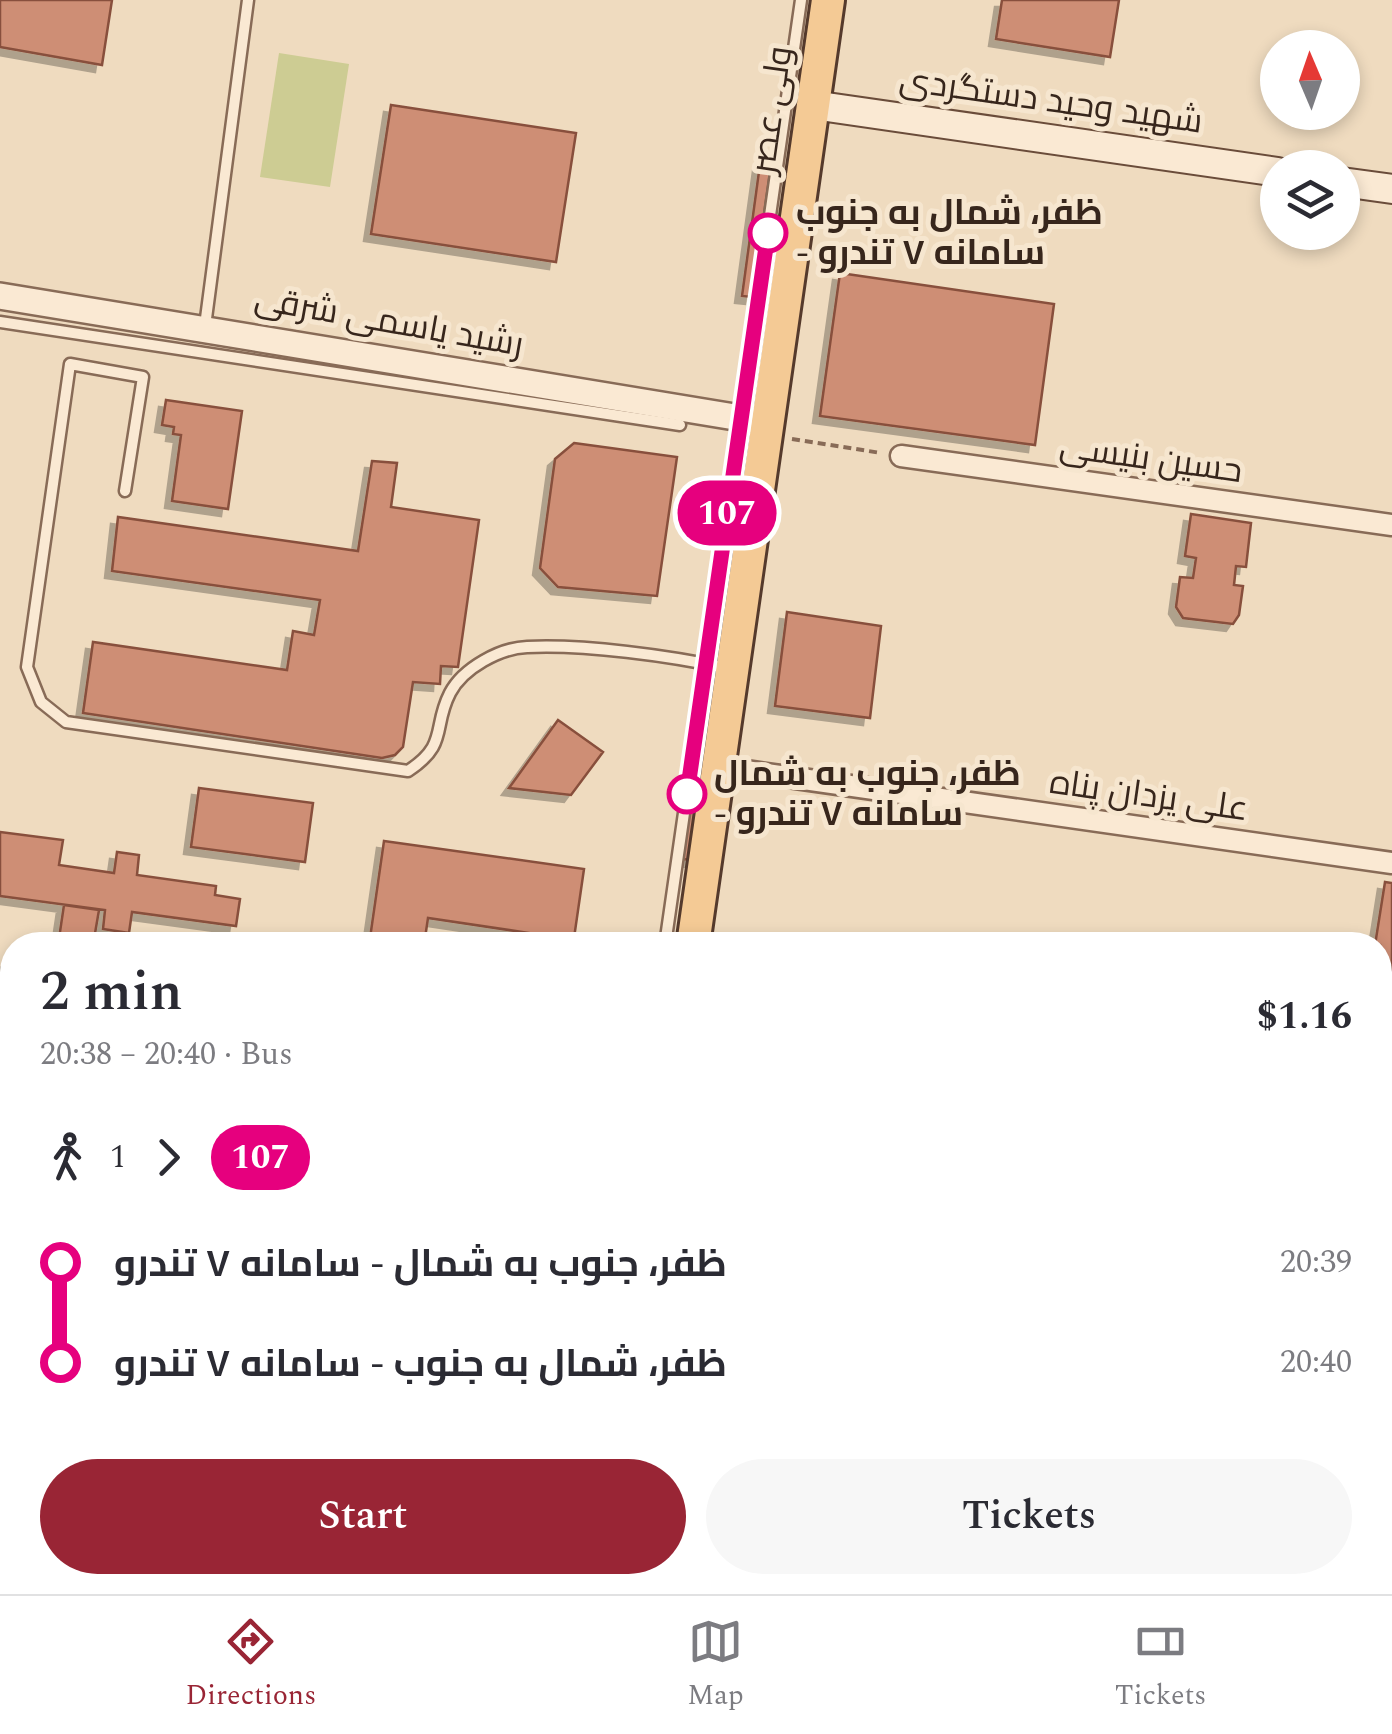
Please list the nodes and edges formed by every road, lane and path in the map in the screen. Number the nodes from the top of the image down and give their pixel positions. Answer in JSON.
{"nodes":[{"id":1,"x":248,"y":0,"type":"edge"},
{"id":2,"x":801,"y":0,"type":"edge"},
{"id":3,"x":828,"y":0,"type":"edge"},
{"id":4,"x":813,"y":104,"type":"junction"},
{"id":5,"x":1260,"y":169,"type":"edge"},
{"id":6,"x":1360,"y":185,"type":"edge"},
{"id":7,"x":1392,"y":189,"type":"edge"},
{"id":8,"x":0,"y":296,"type":"edge"},
{"id":9,"x":0,"y":322,"type":"edge"},
{"id":10,"x":205,"y":326,"type":"junction"},
{"id":11,"x":753,"y":420,"type":"junction"},
{"id":12,"x":680,"y":424,"type":"dead end"},
{"id":13,"x":901,"y":456,"type":"joint"},
{"id":14,"x":125,"y":491,"type":"dead end"},
{"id":15,"x":1392,"y":526,"type":"edge"},
{"id":16,"x":719,"y":667,"type":"junction"},
{"id":17,"x":718,"y":767,"type":"junction"},
{"id":18,"x":1392,"y":863,"type":"edge"},
{"id":19,"x":668,"y":932,"type":"edge"},
{"id":20,"x":695,"y":932,"type":"edge"}],
"edges":[{"from":1,"to":10,"type":"lane"},
{"from":2,"to":11,"type":"lane"},
{"from":3,"to":4,"type":"main road","name":"ولی عصر"},
{"from":4,"to":5,"type":"main road","name":"شهید وحید دستگردی"},
{"from":4,"to":11,"type":"main road","name":"ولی عصر"},
{"from":6,"to":7,"type":"main road"},
{"from":8,"to":10,"type":"street","name":"رشید یاسمی شرقی"},
{"from":9,"to":12,"type":"lane"},
{"from":10,"to":11,"type":"street","name":"رشید یاسمی شرقی"},
{"from":11,"to":13,"type":"path"},
{"from":11,"to":16,"type":"main road","name":"ولی عصر"},
{"from":13,"to":15,"type":"street","name":"حسین بنیسی"},
{"from":14,"to":16,"type":"lane"},
{"from":16,"to":17,"type":"main road","name":"ولی عصر"},
{"from":16,"to":19,"type":"lane"},
{"from":17,"to":18,"type":"street","name":"علی یزدان پناه"},
{"from":17,"to":20,"type":"main road","name":"ولی عصر"}]}
